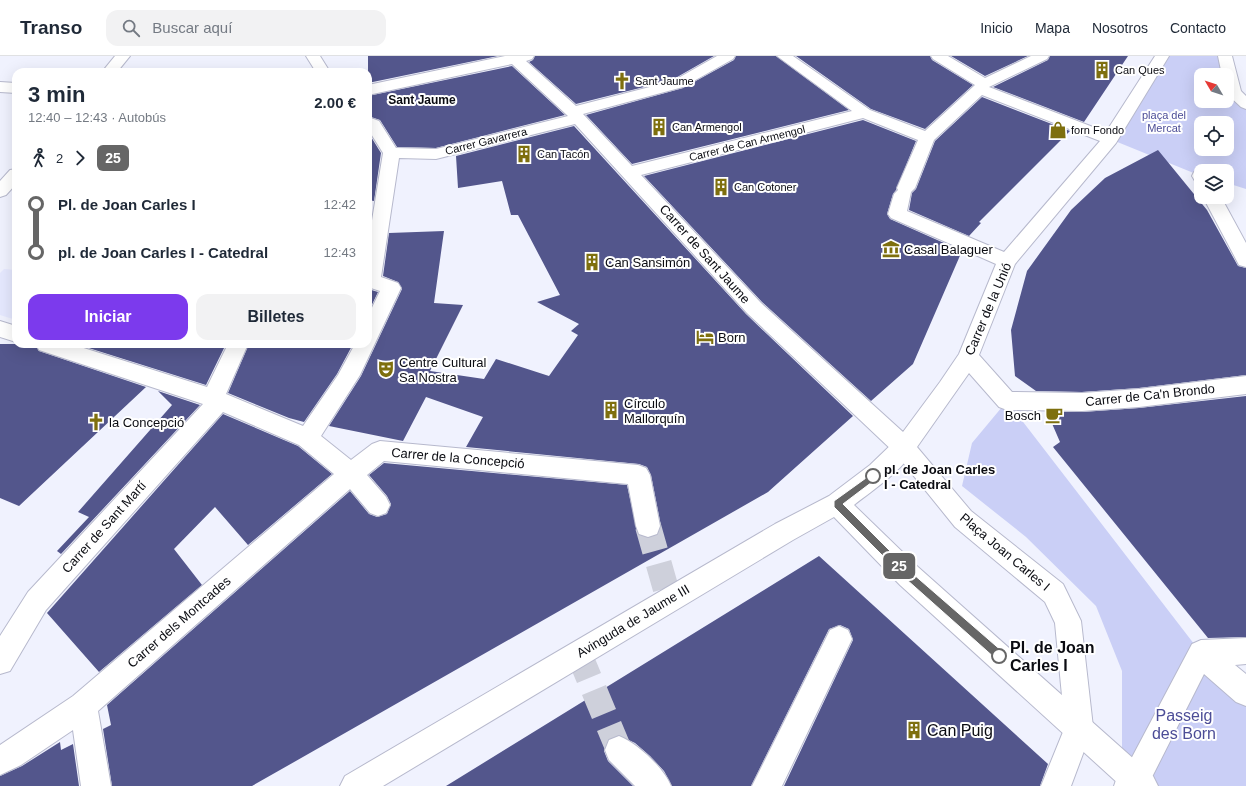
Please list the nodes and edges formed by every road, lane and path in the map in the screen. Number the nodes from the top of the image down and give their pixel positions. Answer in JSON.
{"nodes":[{"id":1,"x":123,"y":56,"type":"edge"},
{"id":2,"x":313,"y":56,"type":"edge"},
{"id":3,"x":728,"y":56,"type":"edge"},
{"id":4,"x":784,"y":56,"type":"edge"},
{"id":5,"x":938,"y":56,"type":"edge"},
{"id":6,"x":1042,"y":56,"type":"edge"},
{"id":7,"x":1162,"y":56,"type":"edge"},
{"id":8,"x":1225,"y":56,"type":"edge"},
{"id":9,"x":518,"y":57,"type":"edge"},
{"id":10,"x":112,"y":68,"type":"edge"},
{"id":11,"x":320,"y":68,"type":"edge"},
{"id":12,"x":982,"y":86,"type":"junction"},
{"id":13,"x":0,"y":87,"type":"edge"},
{"id":14,"x":12,"y":88,"type":"edge"},
{"id":15,"x":372,"y":89,"type":"edge"},
{"id":16,"x":1246,"y":104,"type":"edge"},
{"id":17,"x":864,"y":113,"type":"junction"},
{"id":18,"x":576,"y":115,"type":"junction"},
{"id":19,"x":372,"y":124,"type":"edge"},
{"id":20,"x":927,"y":138,"type":"junction"},
{"id":21,"x":1110,"y":139,"type":"junction"},
{"id":22,"x":391,"y":153,"type":"junction"},
{"id":23,"x":630,"y":172,"type":"junction"},
{"id":24,"x":12,"y":178,"type":"edge"},
{"id":25,"x":0,"y":191,"type":"edge"},
{"id":26,"x":1216,"y":204,"type":"edge"},
{"id":27,"x":1246,"y":260,"type":"edge"},
{"id":28,"x":1007,"y":261,"type":"junction"},
{"id":29,"x":372,"y":276,"type":"edge"},
{"id":30,"x":372,"y":282,"type":"edge"},
{"id":31,"x":372,"y":328,"type":"edge"},
{"id":32,"x":0,"y":329,"type":"edge"},
{"id":33,"x":12,"y":333,"type":"edge"},
{"id":34,"x":58,"y":348,"type":"edge"},
{"id":35,"x":236,"y":348,"type":"edge"},
{"id":36,"x":363,"y":348,"type":"edge"},
{"id":37,"x":968,"y":357,"type":"junction"},
{"id":38,"x":1246,"y":385,"type":"edge"},
{"id":39,"x":216,"y":400,"type":"junction"},
{"id":40,"x":307,"y":438,"type":"junction"},
{"id":41,"x":904,"y":447,"type":"junction"},
{"id":42,"x":351,"y":474,"type":"junction"},
{"id":43,"x":836,"y":504,"type":"junction"},
{"id":44,"x":378,"y":505,"type":"dead end"},
{"id":45,"x":648,"y":526,"type":"tunnel mouth"},
{"id":46,"x":839,"y":639,"type":"dead end"},
{"id":47,"x":1246,"y":651,"type":"edge"},
{"id":48,"x":1201,"y":653,"type":"junction"},
{"id":49,"x":0,"y":661,"type":"edge"},
{"id":50,"x":1246,"y":692,"type":"edge"},
{"id":51,"x":83,"y":706,"type":"junction"},
{"id":52,"x":1079,"y":727,"type":"junction"},
{"id":53,"x":619,"y":750,"type":"tunnel mouth"},
{"id":54,"x":0,"y":760,"type":"edge"},
{"id":55,"x":1135,"y":783,"type":"edge"},
{"id":56,"x":96,"y":786,"type":"edge"},
{"id":57,"x":355,"y":786,"type":"edge"},
{"id":58,"x":656,"y":786,"type":"edge"},
{"id":59,"x":767,"y":786,"type":"edge"},
{"id":60,"x":1056,"y":786,"type":"edge"}],
"edges":[{"from":1,"to":10,"type":"street"},
{"from":2,"to":11,"type":"street"},
{"from":3,"to":18,"type":"street","name":"Carrer Gavarrera"},
{"from":4,"to":17,"type":"street"},
{"from":5,"to":12,"type":"street"},
{"from":6,"to":12,"type":"street"},
{"from":7,"to":21,"type":"street"},
{"from":8,"to":16,"type":"street"},
{"from":9,"to":15,"type":"street"},
{"from":9,"to":18,"type":"street","name":"Carrer de Sant Jaume"},
{"from":12,"to":20,"type":"street"},
{"from":12,"to":21,"type":"street"},
{"from":13,"to":14,"type":"street"},
{"from":17,"to":20,"type":"street"},
{"from":17,"to":23,"type":"street","name":"Carrer de Can Armengol"},
{"from":18,"to":22,"type":"street","name":"Carrer Gavarrera"},
{"from":18,"to":23,"type":"street","name":"Carrer de Sant Jaume"},
{"from":19,"to":22,"type":"street"},
{"from":20,"to":28,"type":"street"},
{"from":21,"to":28,"type":"street","name":"Carrer de la Unió"},
{"from":22,"to":29,"type":"street"},
{"from":23,"to":41,"type":"street","name":"Carrer de Sant Jaume"},
{"from":24,"to":25,"type":"street"},
{"from":26,"to":27,"type":"street"},
{"from":28,"to":37,"type":"street","name":"Carrer de la Unió"},
{"from":30,"to":31,"type":"street"},
{"from":32,"to":33,"type":"street"},
{"from":34,"to":39,"type":"street"},
{"from":35,"to":39,"type":"street","name":"Carrer de Sant Martí"},
{"from":36,"to":40,"type":"street"},
{"from":37,"to":38,"type":"street","name":"Carrer de Ca'n Brondo"},
{"from":37,"to":41,"type":"street","name":"Carrer de la Unió"},
{"from":39,"to":40,"type":"street"},
{"from":39,"to":49,"type":"street","name":"Carrer de Sant Martí"},
{"from":40,"to":42,"type":"street"},
{"from":41,"to":43,"type":"street","name":"Avinguda de Jaume III"},
{"from":41,"to":52,"type":"street","name":"Plaça Joan Carles I"},
{"from":42,"to":44,"type":"street"},
{"from":42,"to":45,"type":"street","name":"Carrer de la Concepció"},
{"from":42,"to":51,"type":"street","name":"Carrer dels Montcades"},
{"from":43,"to":52,"type":"street"},
{"from":43,"to":57,"type":"street","name":"Avinguda de Jaume III"},
{"from":46,"to":59,"type":"street"},
{"from":47,"to":48,"type":"street"},
{"from":48,"to":50,"type":"street"},
{"from":48,"to":55,"type":"street"},
{"from":51,"to":54,"type":"street","name":"Carrer dels Montcades"},
{"from":51,"to":56,"type":"street"},
{"from":52,"to":55,"type":"street"},
{"from":52,"to":60,"type":"street"},
{"from":53,"to":58,"type":"street"}]}
